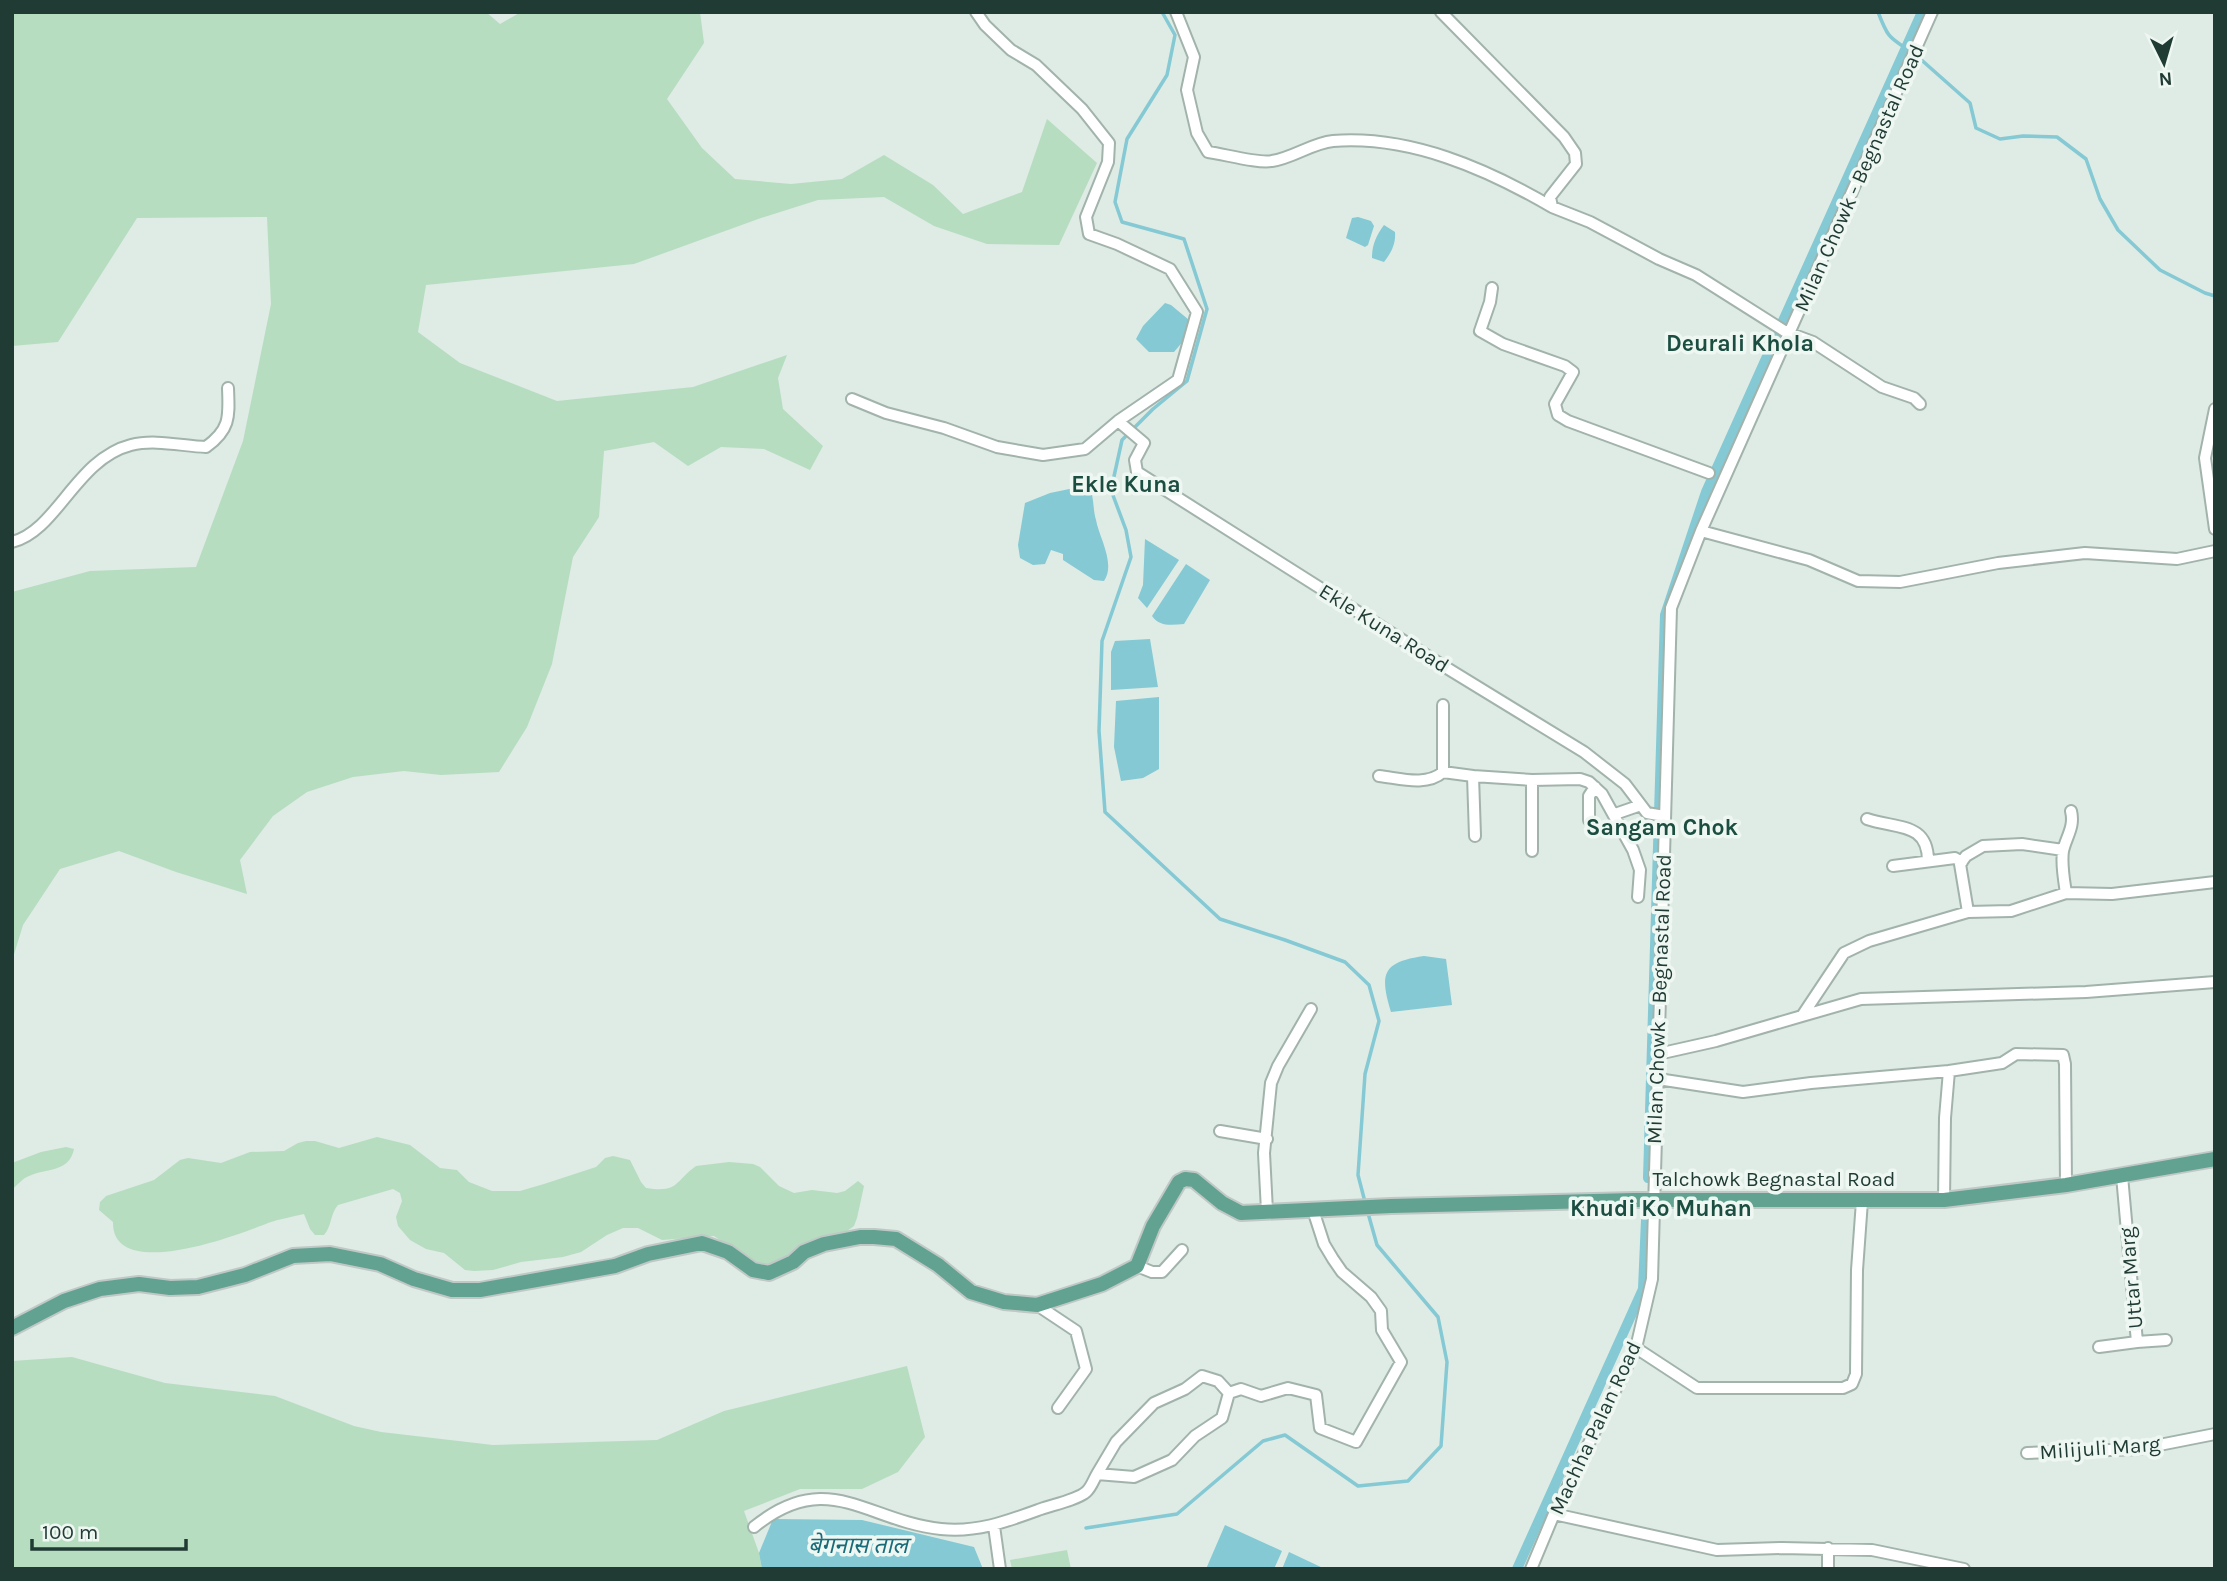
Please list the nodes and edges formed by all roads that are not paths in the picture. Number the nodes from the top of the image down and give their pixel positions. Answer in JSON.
{"nodes":[{"id":1,"x":976,"y":12,"type":"edge"},
{"id":2,"x":1176,"y":12,"type":"edge"},
{"id":3,"x":1441,"y":12,"type":"edge"},
{"id":4,"x":1932,"y":12,"type":"edge"},
{"id":5,"x":1552,"y":207,"type":"junction"},
{"id":6,"x":1492,"y":288,"type":"dead end"},
{"id":7,"x":1788,"y":333,"type":"junction"},
{"id":8,"x":228,"y":388,"type":"dead end"},
{"id":9,"x":852,"y":399,"type":"dead end"},
{"id":10,"x":1920,"y":404,"type":"dead end"},
{"id":11,"x":2215,"y":409,"type":"edge"},
{"id":12,"x":1118,"y":421,"type":"junction"},
{"id":13,"x":1709,"y":473,"type":"dead end"},
{"id":14,"x":2215,"y":529,"type":"edge"},
{"id":15,"x":1701,"y":530,"type":"junction"},
{"id":16,"x":12,"y":542,"type":"edge"},
{"id":17,"x":2215,"y":551,"type":"edge"},
{"id":18,"x":1443,"y":705,"type":"dead end"},
{"id":19,"x":1443,"y":772,"type":"junction"},
{"id":20,"x":1379,"y":776,"type":"dead end"},
{"id":21,"x":1473,"y":776,"type":"junction"},
{"id":22,"x":1532,"y":780,"type":"junction"},
{"id":23,"x":1595,"y":787,"type":"junction"},
{"id":24,"x":1644,"y":809,"type":"junction"},
{"id":25,"x":2071,"y":811,"type":"dead end"},
{"id":26,"x":1615,"y":814,"type":"junction"},
{"id":27,"x":1664,"y":817,"type":"junction"},
{"id":28,"x":1589,"y":820,"type":"dead end"},
{"id":29,"x":1867,"y":820,"type":"dead end"},
{"id":30,"x":1475,"y":836,"type":"dead end"},
{"id":31,"x":2063,"y":850,"type":"junction"},
{"id":32,"x":1532,"y":851,"type":"dead end"},
{"id":33,"x":1928,"y":861,"type":"junction"},
{"id":34,"x":1962,"y":862,"type":"junction"},
{"id":35,"x":1893,"y":866,"type":"dead end"},
{"id":36,"x":2215,"y":882,"type":"edge"},
{"id":37,"x":2066,"y":893,"type":"junction"},
{"id":38,"x":1638,"y":897,"type":"dead end"},
{"id":39,"x":1968,"y":912,"type":"junction"},
{"id":40,"x":2215,"y":982,"type":"edge"},
{"id":41,"x":1311,"y":1009,"type":"dead end"},
{"id":42,"x":1801,"y":1016,"type":"junction"},
{"id":43,"x":1658,"y":1054,"type":"junction"},
{"id":44,"x":1949,"y":1071,"type":"junction"},
{"id":45,"x":1658,"y":1079,"type":"junction"},
{"id":46,"x":1220,"y":1131,"type":"dead end"},
{"id":47,"x":1267,"y":1139,"type":"junction"},
{"id":48,"x":2215,"y":1159,"type":"edge"},
{"id":49,"x":2122,"y":1175,"type":"junction"},
{"id":50,"x":2066,"y":1185,"type":"junction"},
{"id":51,"x":1944,"y":1200,"type":"junction"},
{"id":52,"x":1653,"y":1201,"type":"junction"},
{"id":53,"x":1862,"y":1201,"type":"junction"},
{"id":54,"x":1314,"y":1210,"type":"junction"},
{"id":55,"x":1267,"y":1211,"type":"junction"},
{"id":56,"x":1182,"y":1250,"type":"dead end"},
{"id":57,"x":1137,"y":1266,"type":"junction"},
{"id":58,"x":1037,"y":1306,"type":"junction"},
{"id":59,"x":12,"y":1328,"type":"edge"},
{"id":60,"x":2166,"y":1340,"type":"dead end"},
{"id":61,"x":2137,"y":1342,"type":"junction"},
{"id":62,"x":2099,"y":1347,"type":"dead end"},
{"id":63,"x":1636,"y":1348,"type":"junction"},
{"id":64,"x":1229,"y":1393,"type":"junction"},
{"id":65,"x":1058,"y":1408,"type":"dead end"},
{"id":66,"x":2215,"y":1434,"type":"edge"},
{"id":67,"x":2027,"y":1453,"type":"dead end"},
{"id":68,"x":1097,"y":1474,"type":"junction"},
{"id":69,"x":1554,"y":1514,"type":"junction"},
{"id":70,"x":993,"y":1526,"type":"junction"},
{"id":71,"x":754,"y":1527,"type":"dead end"},
{"id":72,"x":1828,"y":1548,"type":"junction"},
{"id":73,"x":1000,"y":1569,"type":"edge"},
{"id":74,"x":1531,"y":1569,"type":"edge"},
{"id":75,"x":1828,"y":1569,"type":"edge"},
{"id":76,"x":1964,"y":1569,"type":"edge"}],
"edges":[{"from":1,"to":12,"type":"street"},
{"from":2,"to":5,"type":"street"},
{"from":3,"to":5,"type":"street"},
{"from":4,"to":7,"type":"street","name":"Milan Chowk - Begnastal Road"},
{"from":5,"to":7,"type":"street"},
{"from":6,"to":13,"type":"street"},
{"from":7,"to":10,"type":"street"},
{"from":7,"to":15,"type":"street","name":"Milan Chowk - Begnastal Road"},
{"from":8,"to":16,"type":"street"},
{"from":9,"to":12,"type":"street"},
{"from":11,"to":14,"type":"street"},
{"from":12,"to":24,"type":"street","name":"Ekle Kuna Road"},
{"from":15,"to":17,"type":"street"},
{"from":15,"to":27,"type":"street","name":"Milan Chowk - Begnastal Road"},
{"from":18,"to":19,"type":"street"},
{"from":19,"to":20,"type":"street"},
{"from":19,"to":21,"type":"street"},
{"from":21,"to":22,"type":"street"},
{"from":21,"to":30,"type":"street"},
{"from":22,"to":23,"type":"street"},
{"from":22,"to":32,"type":"street"},
{"from":23,"to":26,"type":"street"},
{"from":23,"to":28,"type":"street"},
{"from":24,"to":26,"type":"street"},
{"from":24,"to":27,"type":"street"},
{"from":25,"to":31,"type":"street"},
{"from":26,"to":38,"type":"street"},
{"from":27,"to":43,"type":"street","name":"Milan Chowk - Begnastal Road"},
{"from":29,"to":33,"type":"street"},
{"from":31,"to":34,"type":"street"},
{"from":31,"to":37,"type":"street"},
{"from":33,"to":34,"type":"street"},
{"from":33,"to":35,"type":"street"},
{"from":34,"to":39,"type":"street"},
{"from":36,"to":37,"type":"street"},
{"from":37,"to":39,"type":"street"},
{"from":39,"to":42,"type":"street"},
{"from":40,"to":42,"type":"street"},
{"from":41,"to":47,"type":"street"},
{"from":42,"to":43,"type":"street"},
{"from":43,"to":45,"type":"street","name":"Milan Chowk - Begnastal Road"},
{"from":44,"to":45,"type":"street"},
{"from":44,"to":50,"type":"street"},
{"from":44,"to":51,"type":"street"},
{"from":45,"to":52,"type":"street","name":"Milan Chowk - Begnastal Road"},
{"from":46,"to":47,"type":"street"},
{"from":47,"to":55,"type":"street"},
{"from":48,"to":49,"type":"main road","name":"Talchowk Begnastal Road"},
{"from":49,"to":50,"type":"main road","name":"Talchowk Begnastal Road"},
{"from":49,"to":61,"type":"street","name":"Uttar Marg"},
{"from":50,"to":51,"type":"main road","name":"Talchowk Begnastal Road"},
{"from":51,"to":53,"type":"main road","name":"Talchowk Begnastal Road"},
{"from":52,"to":53,"type":"main road","name":"Talchowk Begnastal Road"},
{"from":52,"to":54,"type":"main road","name":"Talchowk Begnastal Road"},
{"from":52,"to":63,"type":"street","name":"Machha Palan Road"},
{"from":53,"to":63,"type":"street"},
{"from":54,"to":55,"type":"main road","name":"Talchowk Begnastal Road"},
{"from":54,"to":64,"type":"street"},
{"from":55,"to":57,"type":"main road","name":"Talchowk Begnastal Road"},
{"from":56,"to":57,"type":"street"},
{"from":57,"to":58,"type":"main road"},
{"from":58,"to":59,"type":"main road"},
{"from":58,"to":65,"type":"street"},
{"from":60,"to":61,"type":"street"},
{"from":61,"to":62,"type":"street","name":"Uttar Marg"},
{"from":63,"to":69,"type":"street","name":"Machha Palan Road"},
{"from":64,"to":68,"type":"street"},
{"from":64,"to":68,"type":"street"},
{"from":66,"to":67,"type":"street","name":"Milijuli Marg"},
{"from":68,"to":70,"type":"street"},
{"from":69,"to":72,"type":"street"},
{"from":69,"to":74,"type":"street","name":"Machha Palan Road"},
{"from":70,"to":71,"type":"street"},
{"from":70,"to":73,"type":"street"},
{"from":72,"to":75,"type":"street"},
{"from":72,"to":76,"type":"street"}]}
